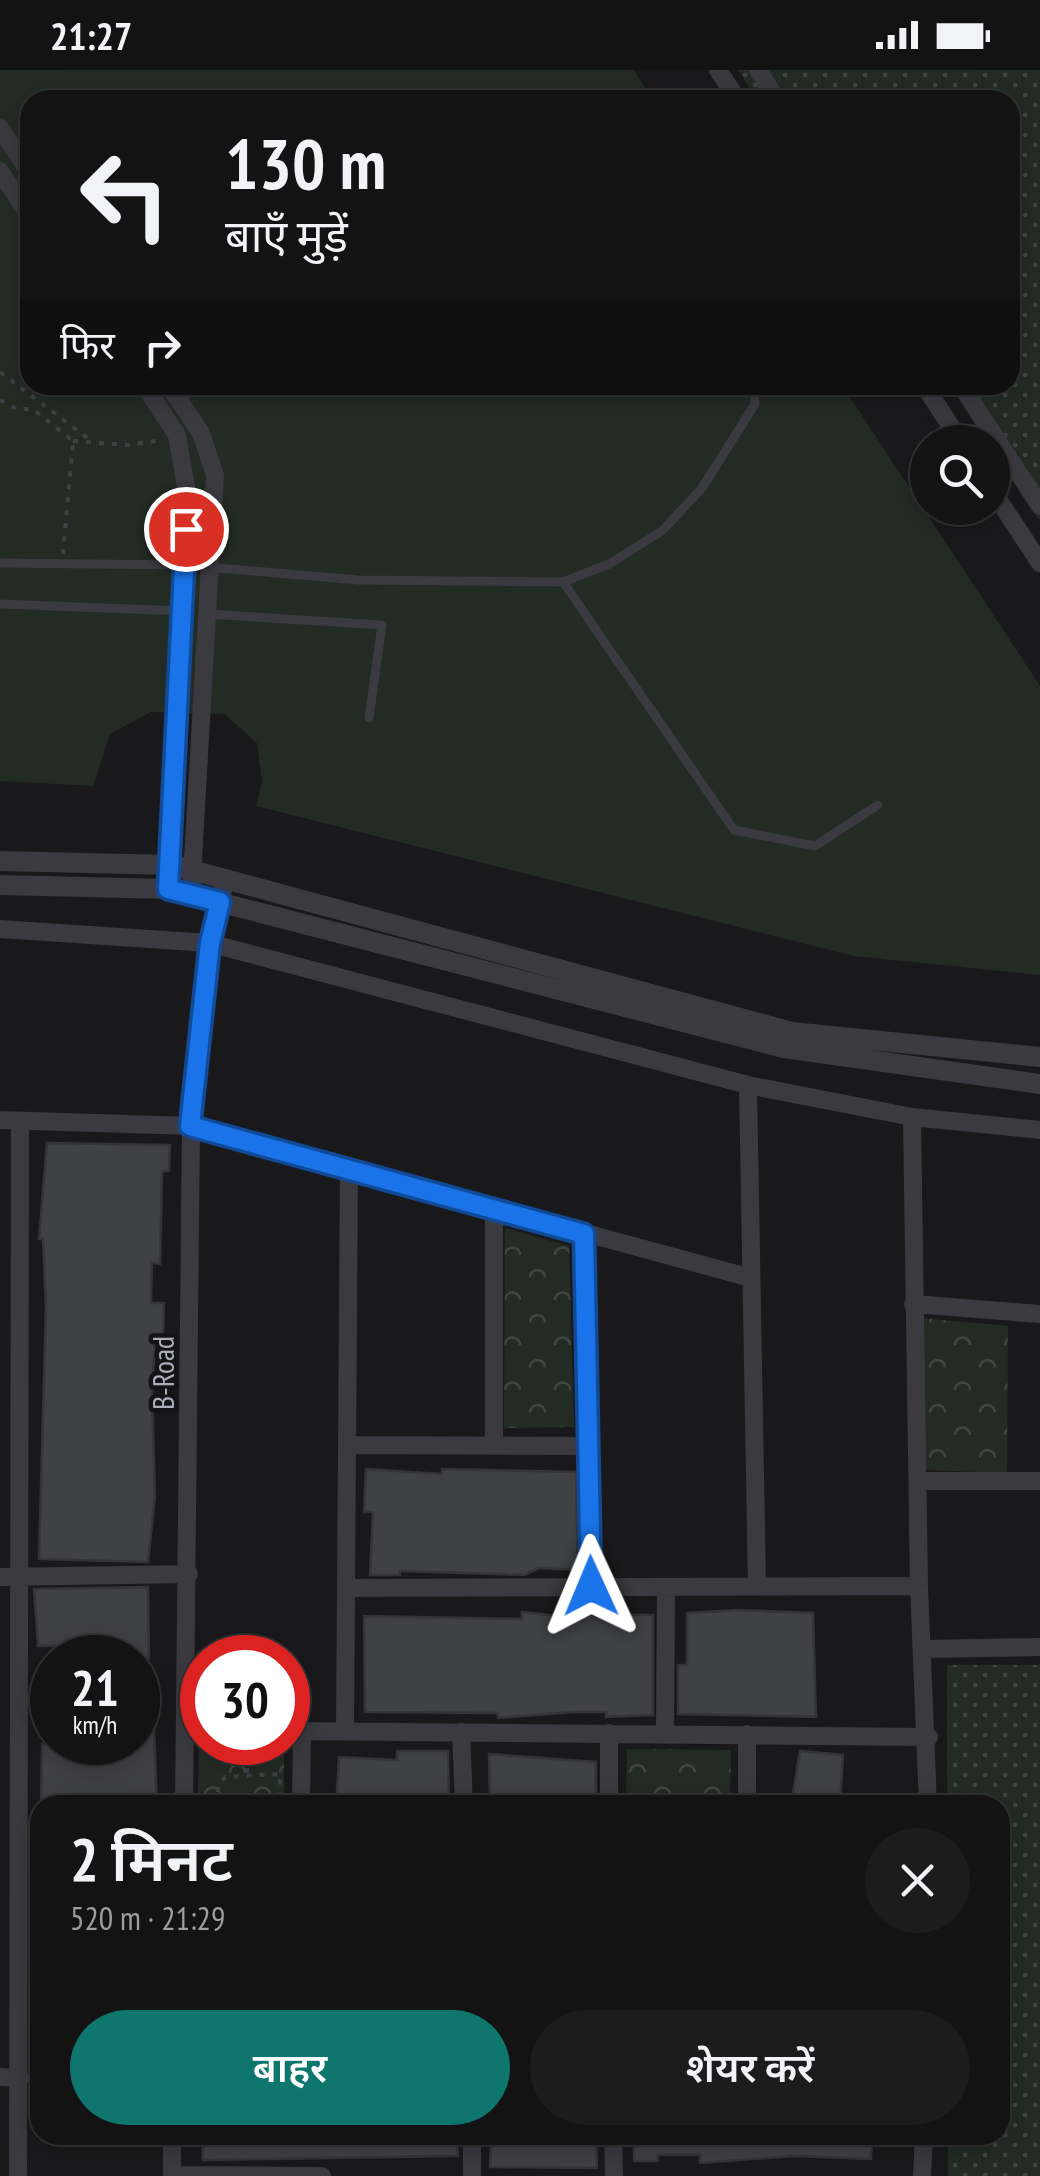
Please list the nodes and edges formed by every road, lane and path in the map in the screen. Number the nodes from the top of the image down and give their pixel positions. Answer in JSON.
{"nodes":[{"id":1,"x":0,"y":128,"type":"edge"},
{"id":2,"x":20,"y":159,"type":"edge"},
{"id":3,"x":0,"y":171,"type":"edge"},
{"id":4,"x":20,"y":201,"type":"edge"},
{"id":5,"x":31,"y":395,"type":"edge"},
{"id":6,"x":151,"y":395,"type":"edge"},
{"id":7,"x":176,"y":395,"type":"edge"},
{"id":8,"x":755,"y":395,"type":"edge"},
{"id":9,"x":931,"y":395,"type":"edge"},
{"id":10,"x":968,"y":395,"type":"edge"},
{"id":11,"x":0,"y":400,"type":"edge"},
{"id":12,"x":951,"y":425,"type":"edge"},
{"id":13,"x":177,"y":435,"type":"junction"},
{"id":14,"x":74,"y":440,"type":"junction"},
{"id":15,"x":94,"y":442,"type":"junction"},
{"id":16,"x":1040,"y":506,"type":"edge"},
{"id":17,"x":1010,"y":517,"type":"edge"},
{"id":18,"x":0,"y":563,"type":"edge"},
{"id":19,"x":1040,"y":563,"type":"edge"},
{"id":20,"x":62,"y":564,"type":"junction"},
{"id":21,"x":184,"y":565,"type":"junction"},
{"id":22,"x":209,"y":567,"type":"junction"},
{"id":23,"x":563,"y":582,"type":"junction"},
{"id":24,"x":0,"y":604,"type":"edge"},
{"id":25,"x":182,"y":611,"type":"junction"},
{"id":26,"x":206,"y":614,"type":"junction"},
{"id":27,"x":370,"y":718,"type":"dead end"},
{"id":28,"x":878,"y":805,"type":"dead end"},
{"id":29,"x":0,"y":861,"type":"edge"},
{"id":30,"x":169,"y":865,"type":"junction"},
{"id":31,"x":192,"y":870,"type":"junction"},
{"id":32,"x":226,"y":879,"type":"junction"},
{"id":33,"x":0,"y":884,"type":"edge"},
{"id":34,"x":168,"y":889,"type":"junction"},
{"id":35,"x":191,"y":895,"type":"junction"},
{"id":36,"x":220,"y":902,"type":"junction"},
{"id":37,"x":0,"y":929,"type":"edge"},
{"id":38,"x":210,"y":943,"type":"junction"},
{"id":39,"x":1040,"y":1057,"type":"edge"},
{"id":40,"x":748,"y":1084,"type":"junction"},
{"id":41,"x":1040,"y":1084,"type":"edge"},
{"id":42,"x":912,"y":1117,"type":"junction"},
{"id":43,"x":0,"y":1120,"type":"edge"},
{"id":44,"x":20,"y":1122,"type":"junction"},
{"id":45,"x":190,"y":1126,"type":"junction"},
{"id":46,"x":1040,"y":1130,"type":"edge"},
{"id":47,"x":350,"y":1170,"type":"junction"},
{"id":48,"x":494,"y":1209,"type":"junction"},
{"id":49,"x":584,"y":1234,"type":"junction"},
{"id":50,"x":751,"y":1278,"type":"junction"},
{"id":51,"x":9,"y":1280,"type":"edge"},
{"id":52,"x":913,"y":1304,"type":"junction"},
{"id":53,"x":1040,"y":1314,"type":"edge"},
{"id":54,"x":347,"y":1445,"type":"junction"},
{"id":55,"x":494,"y":1446,"type":"junction"},
{"id":56,"x":588,"y":1446,"type":"junction"},
{"id":57,"x":1040,"y":1480,"type":"edge"},
{"id":58,"x":919,"y":1481,"type":"junction"},
{"id":59,"x":189,"y":1574,"type":"junction"},
{"id":60,"x":9,"y":1576,"type":"edge"},
{"id":61,"x":591,"y":1586,"type":"junction"},
{"id":62,"x":666,"y":1586,"type":"junction"},
{"id":63,"x":918,"y":1586,"type":"junction"},
{"id":64,"x":757,"y":1587,"type":"junction"},
{"id":65,"x":346,"y":1588,"type":"junction"},
{"id":66,"x":191,"y":1635,"type":"edge"},
{"id":67,"x":1040,"y":1647,"type":"edge"},
{"id":68,"x":923,"y":1649,"type":"junction"},
{"id":69,"x":310,"y":1731,"type":"edge"},
{"id":70,"x":345,"y":1731,"type":"junction"},
{"id":71,"x":461,"y":1732,"type":"junction"},
{"id":72,"x":610,"y":1733,"type":"junction"},
{"id":73,"x":665,"y":1734,"type":"junction"},
{"id":74,"x":747,"y":1734,"type":"junction"},
{"id":75,"x":928,"y":1736,"type":"junction"},
{"id":76,"x":190,"y":1765,"type":"edge"},
{"id":77,"x":247,"y":1765,"type":"edge"},
{"id":78,"x":297,"y":1765,"type":"edge"},
{"id":79,"x":247,"y":1776,"type":"junction"},
{"id":80,"x":185,"y":1795,"type":"edge"},
{"id":81,"x":219,"y":1795,"type":"edge"},
{"id":82,"x":280,"y":1795,"type":"edge"},
{"id":83,"x":300,"y":1795,"type":"edge"},
{"id":84,"x":464,"y":1795,"type":"edge"},
{"id":85,"x":609,"y":1795,"type":"edge"},
{"id":86,"x":746,"y":1795,"type":"edge"},
{"id":87,"x":928,"y":1795,"type":"edge"},
{"id":88,"x":20,"y":1888,"type":"junction"},
{"id":89,"x":30,"y":1888,"type":"edge"},
{"id":90,"x":0,"y":2076,"type":"edge"},
{"id":91,"x":20,"y":2078,"type":"junction"},
{"id":92,"x":172,"y":2145,"type":"edge"},
{"id":93,"x":472,"y":2145,"type":"edge"},
{"id":94,"x":613,"y":2145,"type":"edge"},
{"id":95,"x":924,"y":2145,"type":"edge"},
{"id":96,"x":172,"y":2175,"type":"edge"},
{"id":97,"x":18,"y":2176,"type":"edge"},
{"id":98,"x":322,"y":2176,"type":"edge"},
{"id":99,"x":472,"y":2176,"type":"edge"},
{"id":100,"x":614,"y":2176,"type":"edge"},
{"id":101,"x":922,"y":2176,"type":"edge"}],
"edges":[{"from":1,"to":2,"type":"street"},
{"from":3,"to":4,"type":"street"},
{"from":5,"to":15,"type":"path"},
{"from":6,"to":13,"type":"street"},
{"from":7,"to":22,"type":"street"},
{"from":8,"to":23,"type":"lane"},
{"from":9,"to":12,"type":"street"},
{"from":10,"to":16,"type":"street"},
{"from":11,"to":14,"type":"path"},
{"from":13,"to":15,"type":"path"},
{"from":13,"to":21,"type":"street"},
{"from":14,"to":15,"type":"path"},
{"from":14,"to":20,"type":"path"},
{"from":17,"to":19,"type":"street"},
{"from":18,"to":20,"type":"lane"},
{"from":20,"to":21,"type":"lane"},
{"from":21,"to":22,"type":"lane"},
{"from":21,"to":25,"type":"street"},
{"from":22,"to":23,"type":"lane"},
{"from":22,"to":26,"type":"street"},
{"from":23,"to":28,"type":"lane"},
{"from":24,"to":25,"type":"lane"},
{"from":25,"to":26,"type":"street"},
{"from":25,"to":30,"type":"street"},
{"from":26,"to":27,"type":"lane"},
{"from":26,"to":31,"type":"street"},
{"from":29,"to":30,"type":"street"},
{"from":30,"to":31,"type":"street"},
{"from":30,"to":34,"type":"street"},
{"from":31,"to":32,"type":"street"},
{"from":31,"to":35,"type":"street"},
{"from":32,"to":36,"type":"street","name":"B-Road"},
{"from":32,"to":39,"type":"street"},
{"from":33,"to":34,"type":"street"},
{"from":34,"to":35,"type":"street"},
{"from":35,"to":36,"type":"street"},
{"from":36,"to":38,"type":"street","name":"B-Road"},
{"from":36,"to":41,"type":"street"},
{"from":37,"to":38,"type":"street"},
{"from":38,"to":40,"type":"street"},
{"from":38,"to":45,"type":"street","name":"B-Road"},
{"from":40,"to":42,"type":"street"},
{"from":40,"to":50,"type":"street"},
{"from":42,"to":46,"type":"street"},
{"from":42,"to":52,"type":"street"},
{"from":43,"to":44,"type":"street"},
{"from":44,"to":45,"type":"street"},
{"from":44,"to":51,"type":"street"},
{"from":45,"to":47,"type":"street"},
{"from":45,"to":59,"type":"street","name":"B-Road"},
{"from":47,"to":48,"type":"street"},
{"from":47,"to":54,"type":"street"},
{"from":48,"to":49,"type":"street"},
{"from":48,"to":55,"type":"street"},
{"from":49,"to":50,"type":"street"},
{"from":49,"to":56,"type":"street"},
{"from":50,"to":64,"type":"street"},
{"from":51,"to":60,"type":"street"},
{"from":52,"to":53,"type":"street"},
{"from":52,"to":58,"type":"street"},
{"from":54,"to":55,"type":"street"},
{"from":54,"to":65,"type":"street"},
{"from":55,"to":56,"type":"street"},
{"from":56,"to":61,"type":"street"},
{"from":57,"to":58,"type":"street"},
{"from":58,"to":63,"type":"street"},
{"from":59,"to":60,"type":"street"},
{"from":59,"to":66,"type":"street","name":"B-Road"},
{"from":60,"to":88,"type":"street"},
{"from":61,"to":62,"type":"street"},
{"from":61,"to":65,"type":"street"},
{"from":62,"to":64,"type":"street"},
{"from":62,"to":73,"type":"street"},
{"from":63,"to":64,"type":"street"},
{"from":63,"to":68,"type":"street"},
{"from":65,"to":70,"type":"street"},
{"from":67,"to":68,"type":"street"},
{"from":68,"to":75,"type":"street"},
{"from":69,"to":70,"type":"street"},
{"from":70,"to":71,"type":"street"},
{"from":71,"to":72,"type":"street"},
{"from":71,"to":84,"type":"street"},
{"from":72,"to":73,"type":"street"},
{"from":72,"to":85,"type":"street"},
{"from":73,"to":74,"type":"street"},
{"from":74,"to":75,"type":"street"},
{"from":74,"to":86,"type":"street"},
{"from":75,"to":87,"type":"street"},
{"from":76,"to":80,"type":"street","name":"B-Road"},
{"from":77,"to":79,"type":"path"},
{"from":78,"to":83,"type":"street"},
{"from":79,"to":81,"type":"path"},
{"from":79,"to":82,"type":"path"},
{"from":88,"to":89,"type":"street"},
{"from":88,"to":91,"type":"street"},
{"from":90,"to":91,"type":"street"},
{"from":91,"to":97,"type":"street"},
{"from":92,"to":96,"type":"street"},
{"from":93,"to":99,"type":"street"},
{"from":94,"to":100,"type":"street"},
{"from":95,"to":101,"type":"street"},
{"from":96,"to":98,"type":"street"}]}
